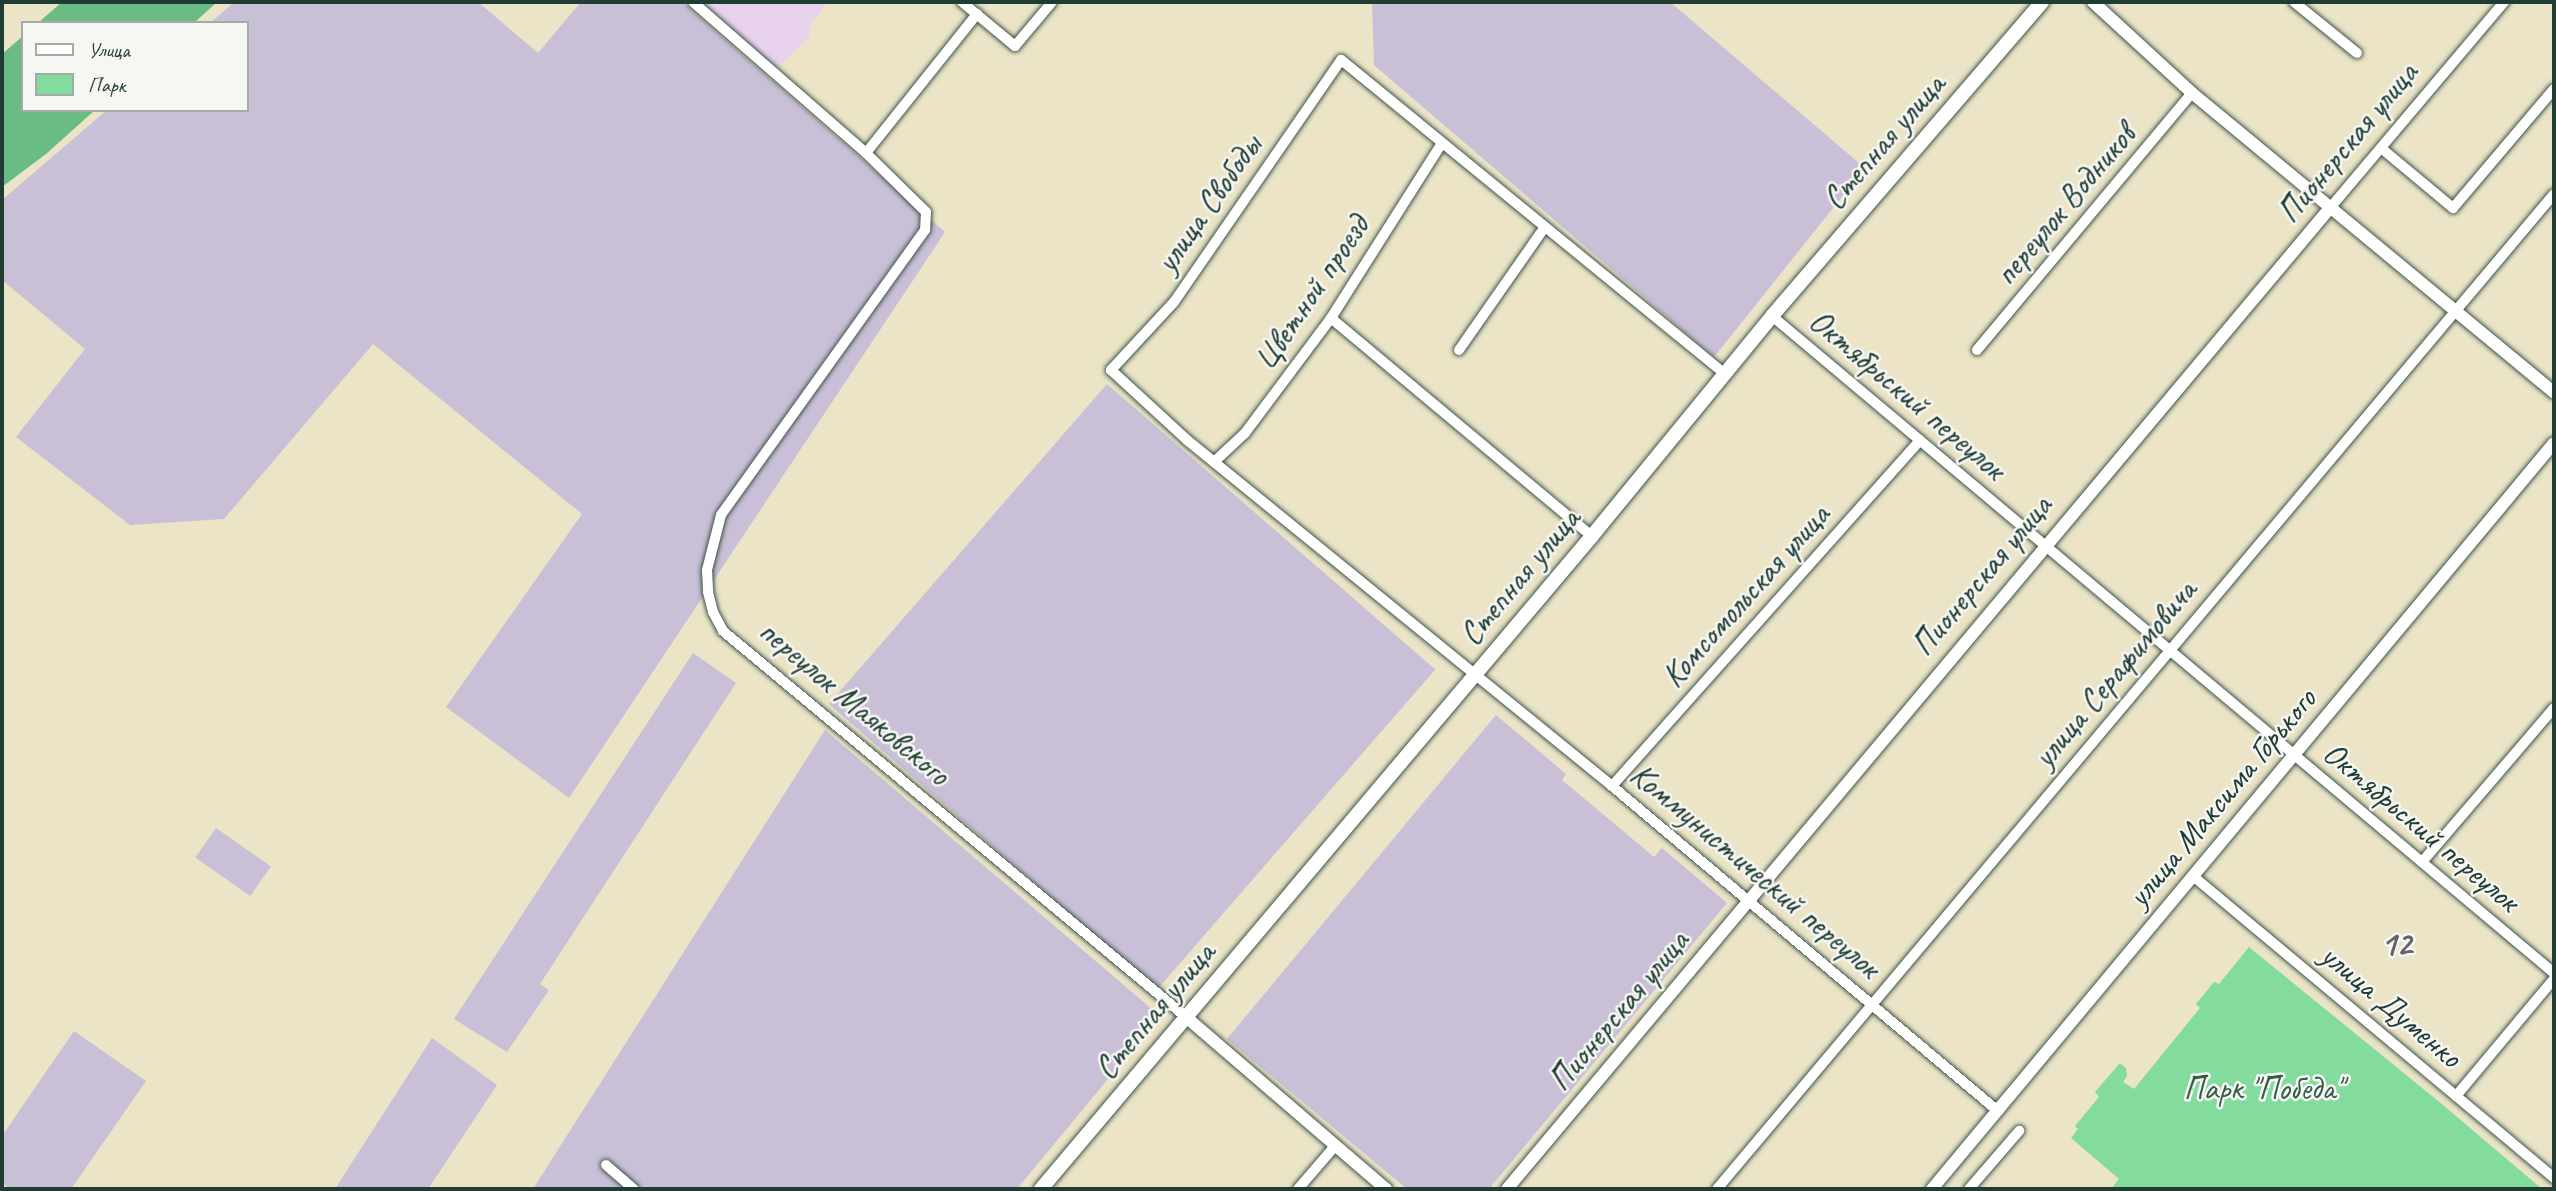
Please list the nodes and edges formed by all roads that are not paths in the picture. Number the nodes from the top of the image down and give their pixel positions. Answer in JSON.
{"nodes":[{"id":1,"x":693,"y":2,"type":"edge"},
{"id":2,"x":962,"y":2,"type":"edge"},
{"id":3,"x":1052,"y":2,"type":"edge"},
{"id":4,"x":2042,"y":2,"type":"edge"},
{"id":5,"x":2093,"y":2,"type":"edge"},
{"id":6,"x":2294,"y":2,"type":"edge"},
{"id":7,"x":2504,"y":2,"type":"edge"},
{"id":8,"x":977,"y":14,"type":"junction"},
{"id":9,"x":2357,"y":53,"type":"dead end"},
{"id":10,"x":2554,"y":89,"type":"edge"},
{"id":11,"x":2192,"y":93,"type":"junction"},
{"id":12,"x":1441,"y":145,"type":"junction"},
{"id":13,"x":2381,"y":148,"type":"junction"},
{"id":14,"x":866,"y":153,"type":"junction"},
{"id":15,"x":2554,"y":194,"type":"edge"},
{"id":16,"x":2330,"y":208,"type":"junction"},
{"id":17,"x":1544,"y":228,"type":"junction"},
{"id":18,"x":2456,"y":311,"type":"junction"},
{"id":19,"x":1772,"y":316,"type":"junction"},
{"id":20,"x":1331,"y":318,"type":"junction"},
{"id":21,"x":1459,"y":350,"type":"dead end"},
{"id":22,"x":1977,"y":351,"type":"dead end"},
{"id":23,"x":1111,"y":370,"type":"joint"},
{"id":24,"x":1725,"y":374,"type":"junction"},
{"id":25,"x":2554,"y":393,"type":"edge"},
{"id":26,"x":1920,"y":440,"type":"junction"},
{"id":27,"x":2554,"y":443,"type":"edge"},
{"id":28,"x":1214,"y":462,"type":"junction"},
{"id":29,"x":1592,"y":536,"type":"junction"},
{"id":30,"x":2043,"y":547,"type":"junction"},
{"id":31,"x":2170,"y":650,"type":"junction"},
{"id":32,"x":1475,"y":674,"type":"junction"},
{"id":33,"x":2554,"y":708,"type":"edge"},
{"id":34,"x":2295,"y":757,"type":"junction"},
{"id":35,"x":1612,"y":786,"type":"junction"},
{"id":36,"x":2422,"y":862,"type":"junction"},
{"id":37,"x":2193,"y":876,"type":"junction"},
{"id":38,"x":1748,"y":899,"type":"junction"},
{"id":39,"x":2554,"y":973,"type":"edge"},
{"id":40,"x":2554,"y":979,"type":"edge"},
{"id":41,"x":1872,"y":1004,"type":"junction"},
{"id":42,"x":1186,"y":1017,"type":"junction"},
{"id":43,"x":2456,"y":1096,"type":"junction"},
{"id":44,"x":1998,"y":1111,"type":"junction"},
{"id":45,"x":2019,"y":1131,"type":"dead end"},
{"id":46,"x":1335,"y":1146,"type":"junction"},
{"id":47,"x":606,"y":1165,"type":"dead end"},
{"id":48,"x":2554,"y":1178,"type":"edge"},
{"id":49,"x":635,"y":1189,"type":"edge"},
{"id":50,"x":1041,"y":1189,"type":"edge"},
{"id":51,"x":1298,"y":1189,"type":"edge"},
{"id":52,"x":1386,"y":1189,"type":"edge"},
{"id":53,"x":1507,"y":1189,"type":"edge"},
{"id":54,"x":1717,"y":1189,"type":"edge"},
{"id":55,"x":1932,"y":1189,"type":"edge"},
{"id":56,"x":1969,"y":1189,"type":"edge"}],
"edges":[{"from":1,"to":14,"type":"street","name":"переулок Маяковского"},
{"from":2,"to":8,"type":"street"},
{"from":3,"to":8,"type":"street"},
{"from":4,"to":19,"type":"main road","name":"Степная улица"},
{"from":5,"to":11,"type":"street"},
{"from":6,"to":9,"type":"street"},
{"from":7,"to":13,"type":"street","name":"Пионерская улица"},
{"from":8,"to":14,"type":"street"},
{"from":10,"to":13,"type":"street"},
{"from":11,"to":16,"type":"street"},
{"from":11,"to":22,"type":"street","name":"переулок Водников"},
{"from":12,"to":17,"type":"street"},
{"from":12,"to":20,"type":"street","name":"Цветной проезд"},
{"from":12,"to":23,"type":"street","name":"улица Свободы"},
{"from":13,"to":16,"type":"street","name":"Пионерская улица"},
{"from":14,"to":42,"type":"street","name":"переулок Маяковского"},
{"from":15,"to":18,"type":"street","name":"улица Серафимовича"},
{"from":16,"to":18,"type":"street"},
{"from":16,"to":30,"type":"street","name":"Пионерская улица"},
{"from":17,"to":21,"type":"street"},
{"from":17,"to":24,"type":"street"},
{"from":18,"to":25,"type":"street"},
{"from":18,"to":31,"type":"street","name":"улица Серафимовича"},
{"from":19,"to":24,"type":"main road","name":"Степная улица"},
{"from":19,"to":26,"type":"street","name":"Октябрьский переулок"},
{"from":20,"to":28,"type":"street","name":"Цветной проезд"},
{"from":20,"to":29,"type":"street"},
{"from":23,"to":28,"type":"street","name":"Коммунистический переулок"},
{"from":24,"to":29,"type":"main road","name":"Степная улица"},
{"from":26,"to":30,"type":"street","name":"Октябрьский переулок"},
{"from":26,"to":35,"type":"street","name":"Комсомольская улица"},
{"from":27,"to":34,"type":"street","name":"улица Максима Горького"},
{"from":28,"to":32,"type":"street","name":"Коммунистический переулок"},
{"from":29,"to":32,"type":"main road","name":"Степная улица"},
{"from":30,"to":31,"type":"street","name":"Октябрьский переулок"},
{"from":30,"to":38,"type":"street","name":"Пионерская улица"},
{"from":31,"to":34,"type":"street","name":"Октябрьский переулок"},
{"from":31,"to":41,"type":"street","name":"улица Серафимовича"},
{"from":32,"to":35,"type":"street","name":"Коммунистический переулок"},
{"from":32,"to":42,"type":"main road","name":"Степная улица"},
{"from":33,"to":36,"type":"street"},
{"from":34,"to":36,"type":"street","name":"Октябрьский переулок"},
{"from":34,"to":37,"type":"street","name":"улица Максима Горького"},
{"from":35,"to":38,"type":"street","name":"Коммунистический переулок"},
{"from":36,"to":39,"type":"street","name":"Октябрьский переулок"},
{"from":37,"to":43,"type":"street","name":"улица Думенко"},
{"from":37,"to":44,"type":"street","name":"улица Максима Горького"},
{"from":38,"to":41,"type":"street","name":"Коммунистический переулок"},
{"from":38,"to":53,"type":"street","name":"Пионерская улица"},
{"from":40,"to":43,"type":"street"},
{"from":41,"to":44,"type":"street","name":"Коммунистический переулок"},
{"from":41,"to":54,"type":"street","name":"улица Серафимовича"},
{"from":42,"to":46,"type":"street","name":"переулок Маяковского"},
{"from":42,"to":50,"type":"main road","name":"Степная улица"},
{"from":43,"to":48,"type":"street","name":"улица Думенко"},
{"from":44,"to":55,"type":"street","name":"улица Максима Горького"},
{"from":45,"to":56,"type":"street"},
{"from":46,"to":51,"type":"street"},
{"from":46,"to":52,"type":"street","name":"переулок Маяковского"},
{"from":47,"to":49,"type":"street"}]}
